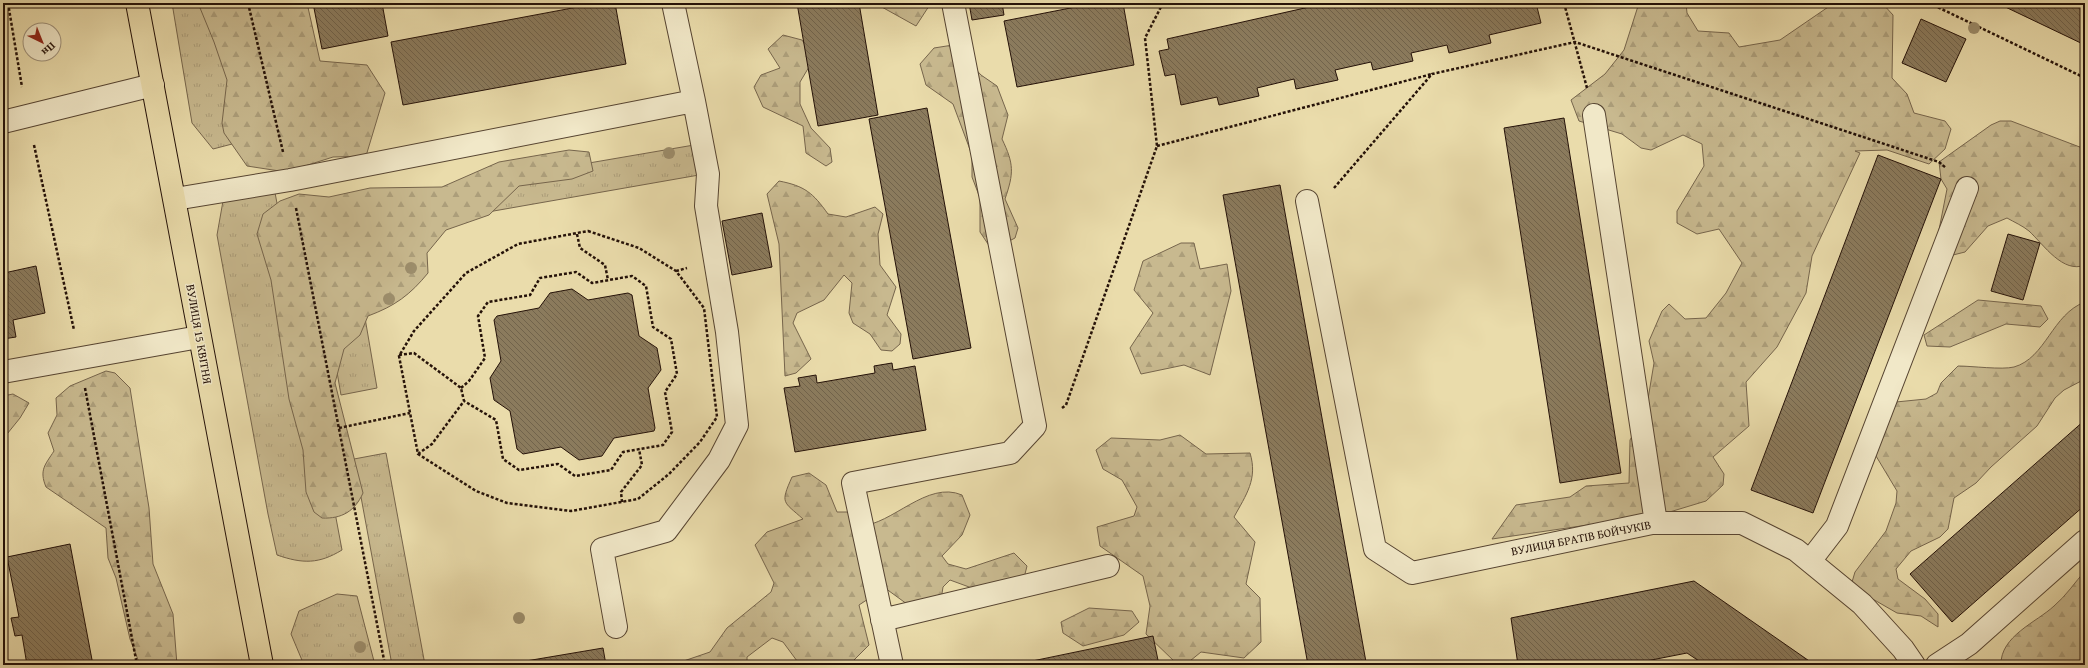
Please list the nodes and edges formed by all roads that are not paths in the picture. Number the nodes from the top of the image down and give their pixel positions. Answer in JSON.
{"nodes":[{"id":1,"x":137,"y":3,"type":"edge"},
{"id":2,"x":673,"y":3,"type":"edge"},
{"id":3,"x":953,"y":3,"type":"edge"},
{"id":4,"x":153,"y":85,"type":"junction"},
{"id":5,"x":694,"y":101,"type":"junction"},
{"id":6,"x":1594,"y":115,"type":"road end"},
{"id":7,"x":3,"y":122,"type":"edge"},
{"id":8,"x":1967,"y":188,"type":"road end"},
{"id":9,"x":175,"y":199,"type":"junction"},
{"id":10,"x":1308,"y":208,"type":"road end"},
{"id":11,"x":199,"y":337,"type":"junction"},
{"id":12,"x":3,"y":372,"type":"edge"},
{"id":13,"x":1656,"y":523,"type":"junction"},
{"id":14,"x":2085,"y":541,"type":"edge"},
{"id":15,"x":1810,"y":561,"type":"junction"},
{"id":16,"x":1108,"y":566,"type":"dead end"},
{"id":17,"x":882,"y":620,"type":"junction"},
{"id":18,"x":616,"y":627,"type":"dead end"},
{"id":19,"x":262,"y":665,"type":"edge"},
{"id":20,"x":892,"y":665,"type":"edge"},
{"id":21,"x":1914,"y":665,"type":"edge"},
{"id":22,"x":1937,"y":665,"type":"edge"}],
"edges":[{"from":1,"to":4,"type":"highway","name":"ВУЛИЦЯ 15 КВІТНЯ"},
{"from":2,"to":5,"type":"street"},
{"from":3,"to":17,"type":"street"},
{"from":4,"to":7,"type":"street"},
{"from":4,"to":9,"type":"highway","name":"ВУЛИЦЯ 15 КВІТНЯ"},
{"from":5,"to":9,"type":"street"},
{"from":5,"to":18,"type":"street"},
{"from":6,"to":13,"type":"street"},
{"from":8,"to":15,"type":"street"},
{"from":9,"to":11,"type":"highway","name":"ВУЛИЦЯ 15 КВІТНЯ"},
{"from":10,"to":13,"type":"street","name":"ВУЛИЦЯ БРАТІВ БОЙЧУКІВ"},
{"from":11,"to":12,"type":"street"},
{"from":11,"to":19,"type":"highway","name":"ВУЛИЦЯ 15 КВІТНЯ"},
{"from":13,"to":15,"type":"street","name":"ВУЛИЦЯ БРАТІВ БОЙЧУКІВ"},
{"from":14,"to":22,"type":"street"},
{"from":15,"to":21,"type":"street","name":"ВУЛИЦЯ БРАТІВ БОЙЧУКІВ"},
{"from":16,"to":17,"type":"street"},
{"from":17,"to":20,"type":"street"}]}
